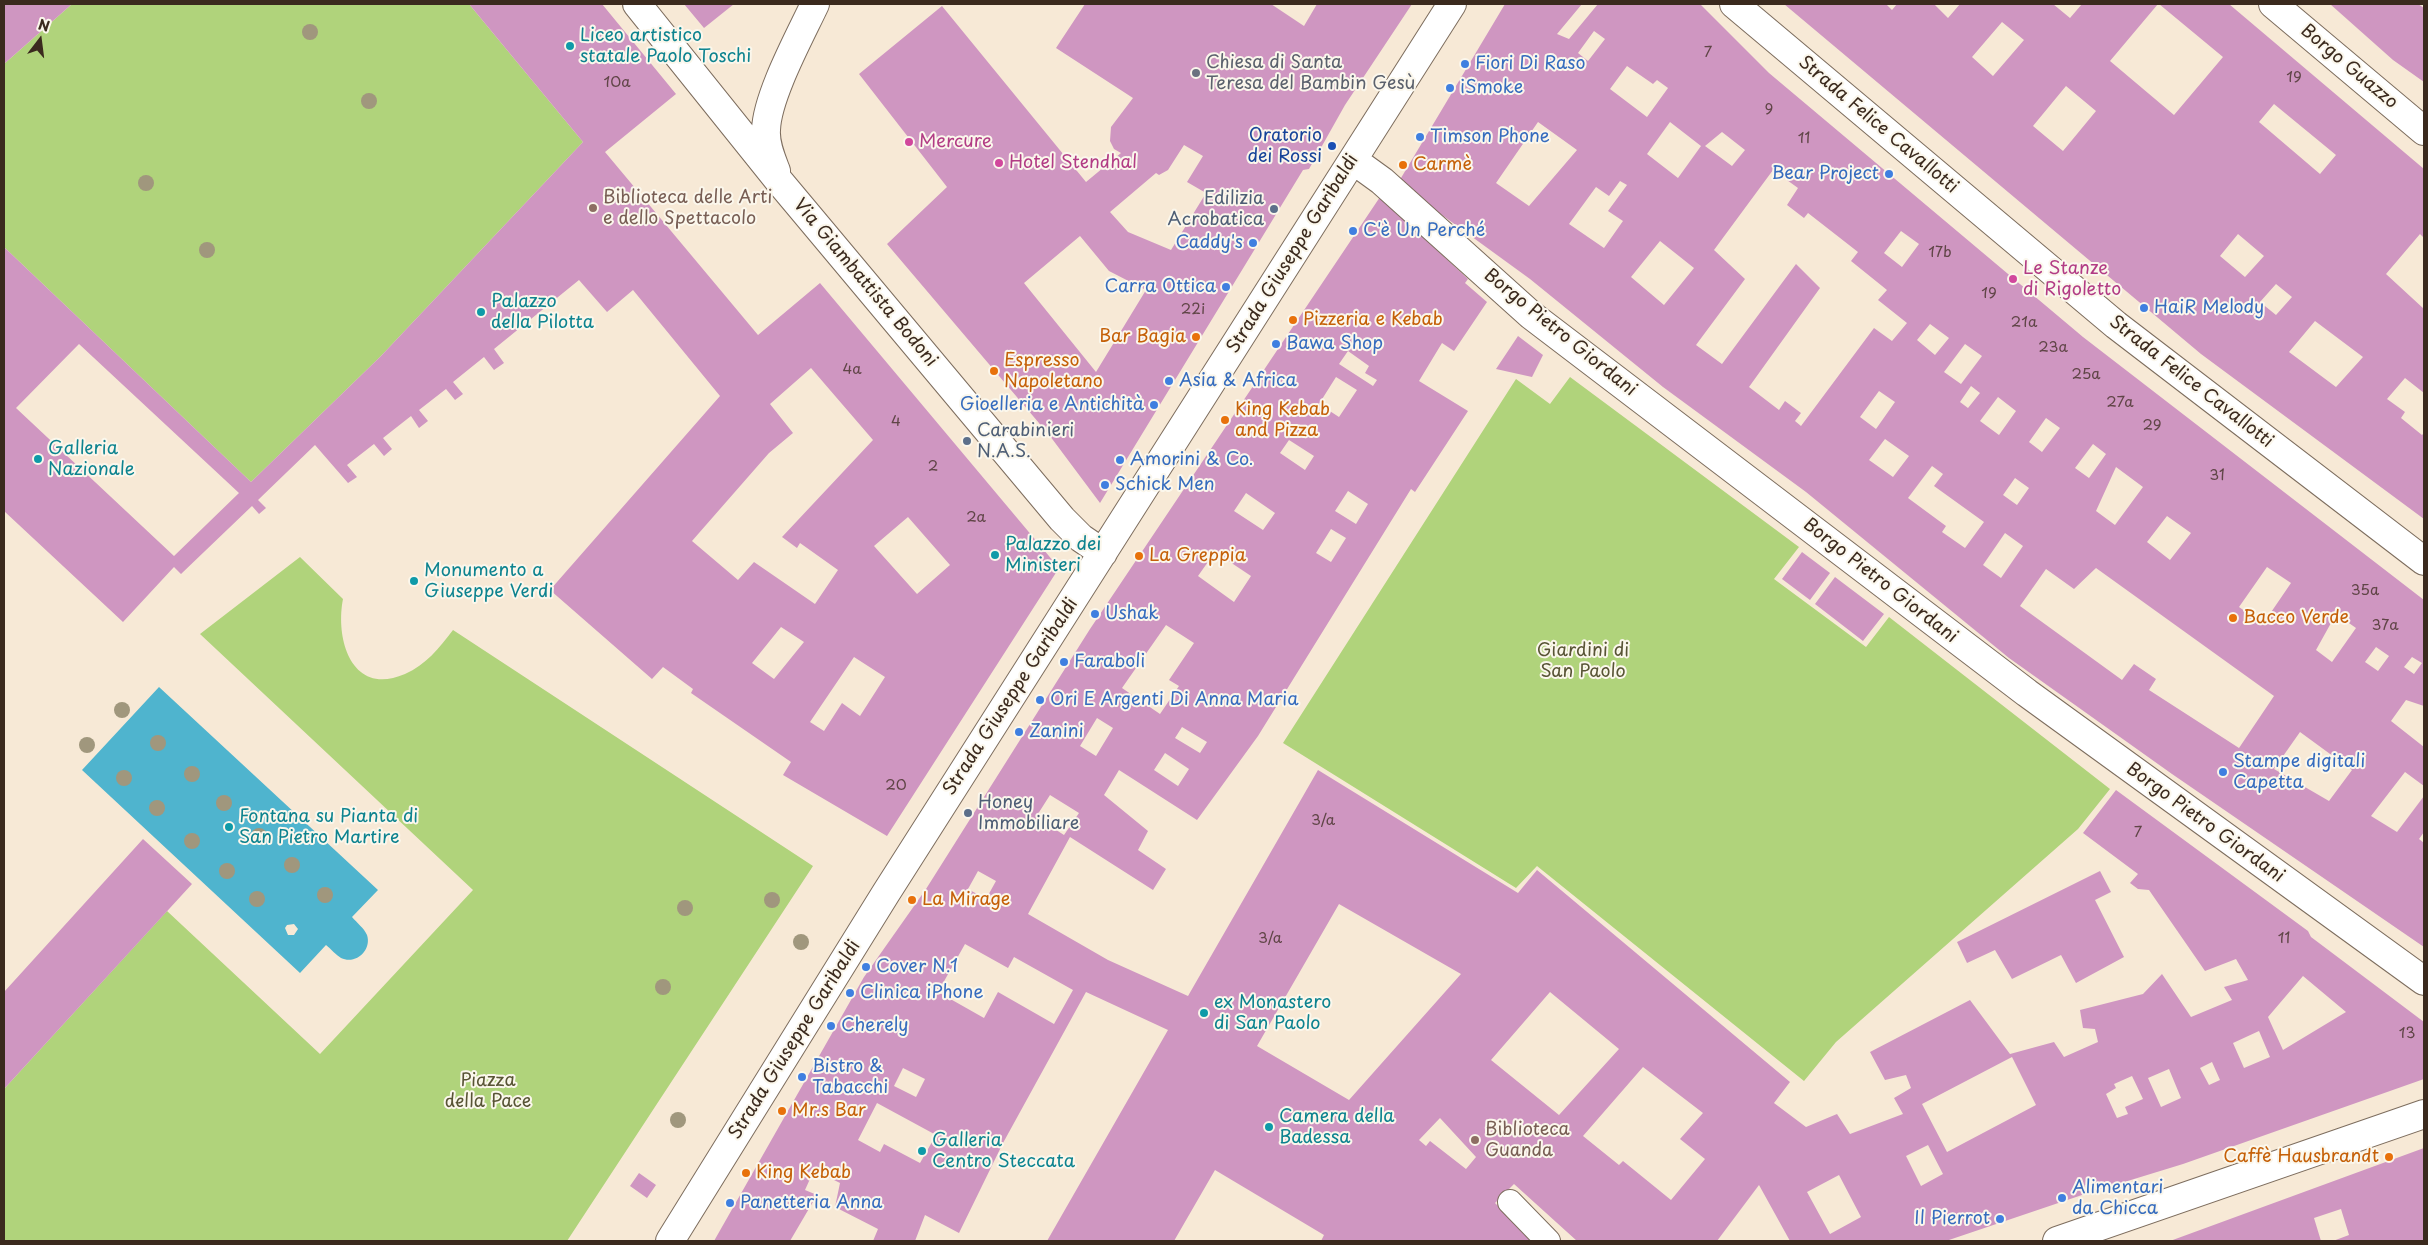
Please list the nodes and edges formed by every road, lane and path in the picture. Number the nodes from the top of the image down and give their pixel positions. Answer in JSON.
{"nodes":[{"id":1,"x":637,"y":4,"type":"edge"},
{"id":2,"x":815,"y":4,"type":"edge"},
{"id":3,"x":1452,"y":4,"type":"edge"},
{"id":4,"x":1734,"y":4,"type":"edge"},
{"id":5,"x":2274,"y":4,"type":"edge"},
{"id":6,"x":2424,"y":131,"type":"edge"},
{"id":7,"x":1353,"y":160,"type":"junction"},
{"id":8,"x":779,"y":181,"type":"junction"},
{"id":9,"x":1103,"y":553,"type":"junction"},
{"id":10,"x":2424,"y":560,"type":"edge"},
{"id":11,"x":2424,"y":981,"type":"edge"},
{"id":12,"x":2424,"y":1114,"type":"edge"},
{"id":13,"x":1510,"y":1202,"type":"dead end"},
{"id":14,"x":670,"y":1241,"type":"edge"},
{"id":15,"x":1548,"y":1241,"type":"edge"},
{"id":16,"x":2057,"y":1241,"type":"edge"}],
"edges":[{"from":1,"to":8,"type":"street","name":"Via Giambattista Bodoni"},
{"from":2,"to":8,"type":"street"},
{"from":3,"to":7,"type":"street","name":"Strada Giuseppe Garibaldi"},
{"from":4,"to":10,"type":"street","name":"Strada Felice Cavallotti"},
{"from":5,"to":6,"type":"street","name":"Borgo Guazzo"},
{"from":7,"to":9,"type":"street","name":"Strada Giuseppe Garibaldi"},
{"from":7,"to":11,"type":"street","name":"Borgo Pietro Giordani"},
{"from":8,"to":9,"type":"street","name":"Via Giambattista Bodoni"},
{"from":9,"to":14,"type":"street","name":"Strada Giuseppe Garibaldi"},
{"from":12,"to":16,"type":"street"},
{"from":13,"to":15,"type":"lane"}]}
